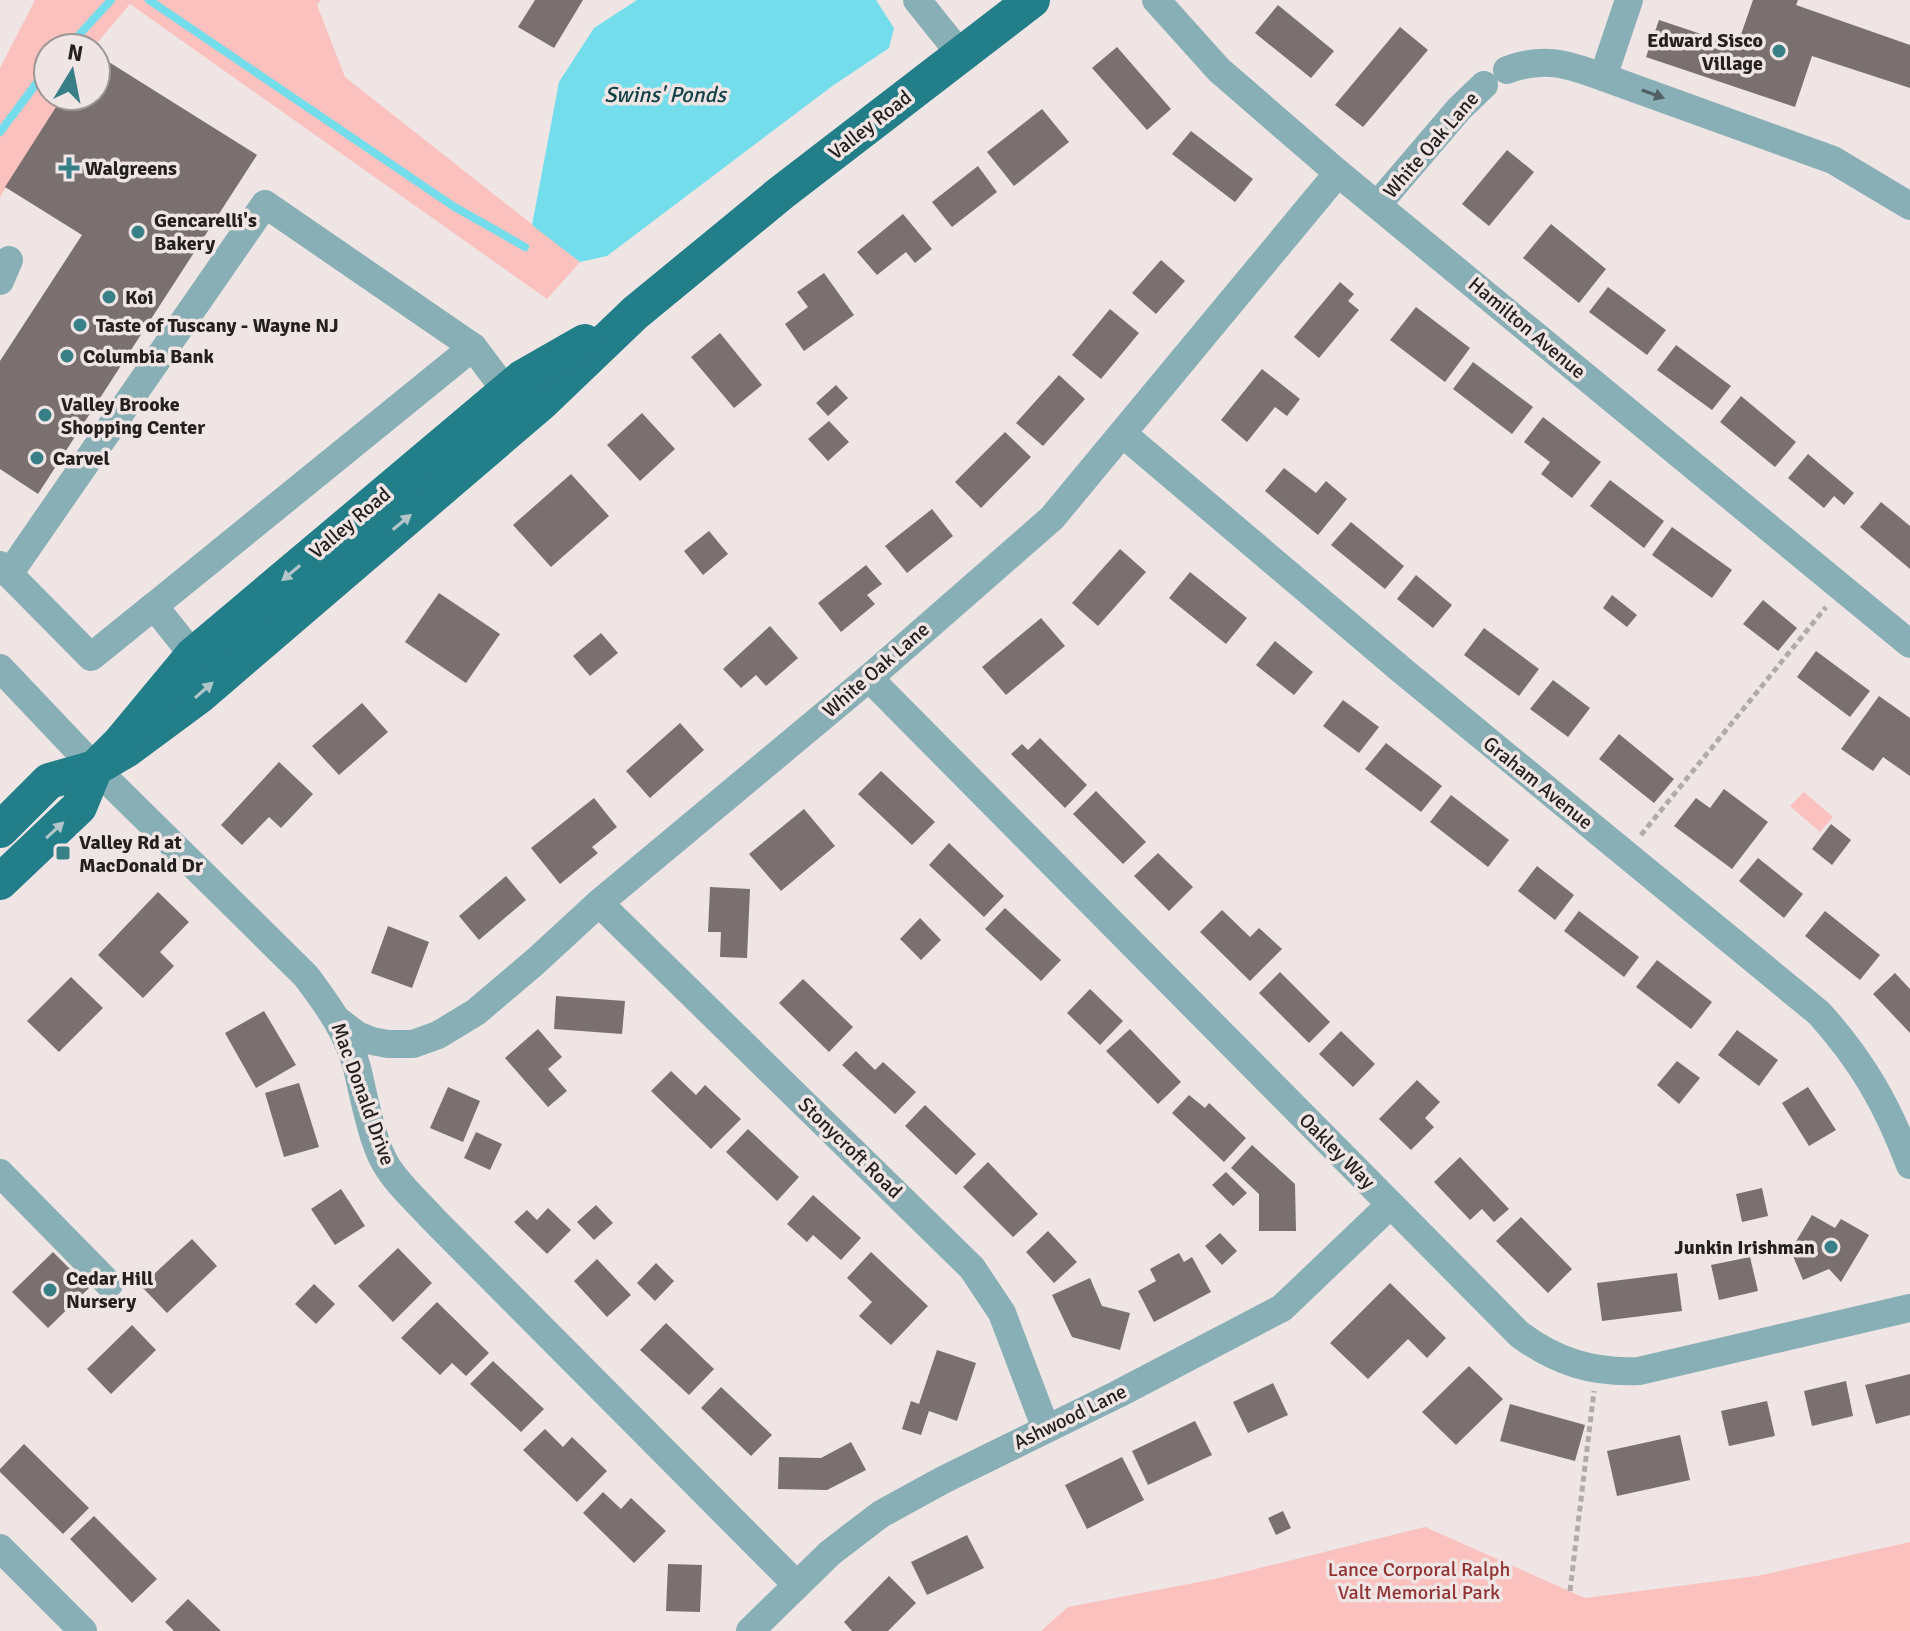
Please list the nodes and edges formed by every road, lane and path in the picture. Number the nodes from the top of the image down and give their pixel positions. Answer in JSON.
{"nodes":[{"id":1,"x":917,"y":0,"type":"edge"},
{"id":2,"x":1032,"y":0,"type":"edge"},
{"id":3,"x":1156,"y":0,"type":"edge"},
{"id":4,"x":1629,"y":0,"type":"edge"},
{"id":5,"x":961,"y":55,"type":"junction"},
{"id":6,"x":1603,"y":77,"type":"junction"},
{"id":7,"x":1338,"y":173,"type":"junction"},
{"id":8,"x":1378,"y":204,"type":"junction"},
{"id":9,"x":1910,"y":206,"type":"edge"},
{"id":10,"x":635,"y":313,"type":"junction"},
{"id":11,"x":473,"y":347,"type":"junction"},
{"id":12,"x":506,"y":391,"type":"junction"},
{"id":13,"x":1123,"y":434,"type":"junction"},
{"id":14,"x":5,"y":570,"type":"edge"},
{"id":15,"x":1841,"y":587,"type":"junction"},
{"id":16,"x":154,"y":606,"type":"junction"},
{"id":17,"x":1910,"y":644,"type":"edge"},
{"id":18,"x":193,"y":655,"type":"junction"},
{"id":19,"x":0,"y":668,"type":"edge"},
{"id":20,"x":869,"y":678,"type":"junction"},
{"id":21,"x":95,"y":768,"type":"junction"},
{"id":22,"x":0,"y":830,"type":"edge"},
{"id":23,"x":1625,"y":855,"type":"junction"},
{"id":24,"x":0,"y":882,"type":"edge"},
{"id":25,"x":599,"y":903,"type":"junction"},
{"id":26,"x":336,"y":1019,"type":"junction"},
{"id":27,"x":1910,"y":1165,"type":"edge"},
{"id":28,"x":0,"y":1173,"type":"edge"},
{"id":29,"x":1390,"y":1205,"type":"junction"},
{"id":30,"x":109,"y":1284,"type":"dead end"},
{"id":31,"x":1910,"y":1308,"type":"edge"},
{"id":32,"x":1597,"y":1370,"type":"junction"},
{"id":33,"x":1046,"y":1429,"type":"junction"},
{"id":34,"x":0,"y":1548,"type":"edge"},
{"id":35,"x":797,"y":1585,"type":"junction"},
{"id":36,"x":1570,"y":1591,"type":"dead end"},
{"id":37,"x":83,"y":1631,"type":"edge"},
{"id":38,"x":750,"y":1631,"type":"edge"}],
"edges":[{"from":1,"to":5,"type":"street"},
{"from":2,"to":5,"type":"main road","name":"Valley Road"},
{"from":3,"to":7,"type":"street","name":"Hamilton Avenue"},
{"from":4,"to":6,"type":"street"},
{"from":5,"to":10,"type":"main road","name":"Valley Road"},
{"from":6,"to":8,"type":"street","name":"White Oak Lane"},
{"from":6,"to":9,"type":"street","one_way":true},
{"from":7,"to":8,"type":"street","name":"Hamilton Avenue"},
{"from":7,"to":13,"type":"street","name":"White Oak Lane"},
{"from":8,"to":15,"type":"street","name":"Hamilton Avenue"},
{"from":10,"to":12,"type":"main road","name":"Valley Road"},
{"from":21,"to":10,"type":"main road","name":"Valley Road","one_way":true},
{"from":11,"to":12,"type":"street"},
{"from":11,"to":14,"type":"street"},
{"from":11,"to":16,"type":"street"},
{"from":12,"to":18,"type":"main road","name":"Valley Road","one_way":true},
{"from":13,"to":20,"type":"street","name":"White Oak Lane"},
{"from":13,"to":23,"type":"street","name":"Graham Avenue"},
{"from":14,"to":16,"type":"street"},
{"from":15,"to":17,"type":"street","name":"Hamilton Avenue"},
{"from":15,"to":23,"type":"path"},
{"from":16,"to":18,"type":"street"},
{"from":18,"to":21,"type":"main road","name":"Valley Road"},
{"from":19,"to":21,"type":"street","name":"Mac Donald Drive"},
{"from":20,"to":25,"type":"street","name":"White Oak Lane"},
{"from":20,"to":29,"type":"street","name":"Oakley Way"},
{"from":21,"to":22,"type":"main road","name":"Valley Road"},
{"from":24,"to":21,"type":"main road","name":"Valley Road","one_way":true},
{"from":21,"to":26,"type":"street","name":"Mac Donald Drive"},
{"from":23,"to":27,"type":"street","name":"Graham Avenue"},
{"from":25,"to":26,"type":"street","name":"White Oak Lane"},
{"from":25,"to":33,"type":"street","name":"Stonycroft Road"},
{"from":26,"to":35,"type":"street","name":"Mac Donald Drive"},
{"from":28,"to":30,"type":"street"},
{"from":29,"to":32,"type":"street","name":"Oakley Way"},
{"from":29,"to":33,"type":"street","name":"Ashwood Lane"},
{"from":31,"to":32,"type":"street","name":"Oakley Way"},
{"from":32,"to":36,"type":"path"},
{"from":33,"to":35,"type":"street","name":"Ashwood Lane"},
{"from":34,"to":37,"type":"street"},
{"from":35,"to":38,"type":"street","name":"Ashwood Lane"}]}
